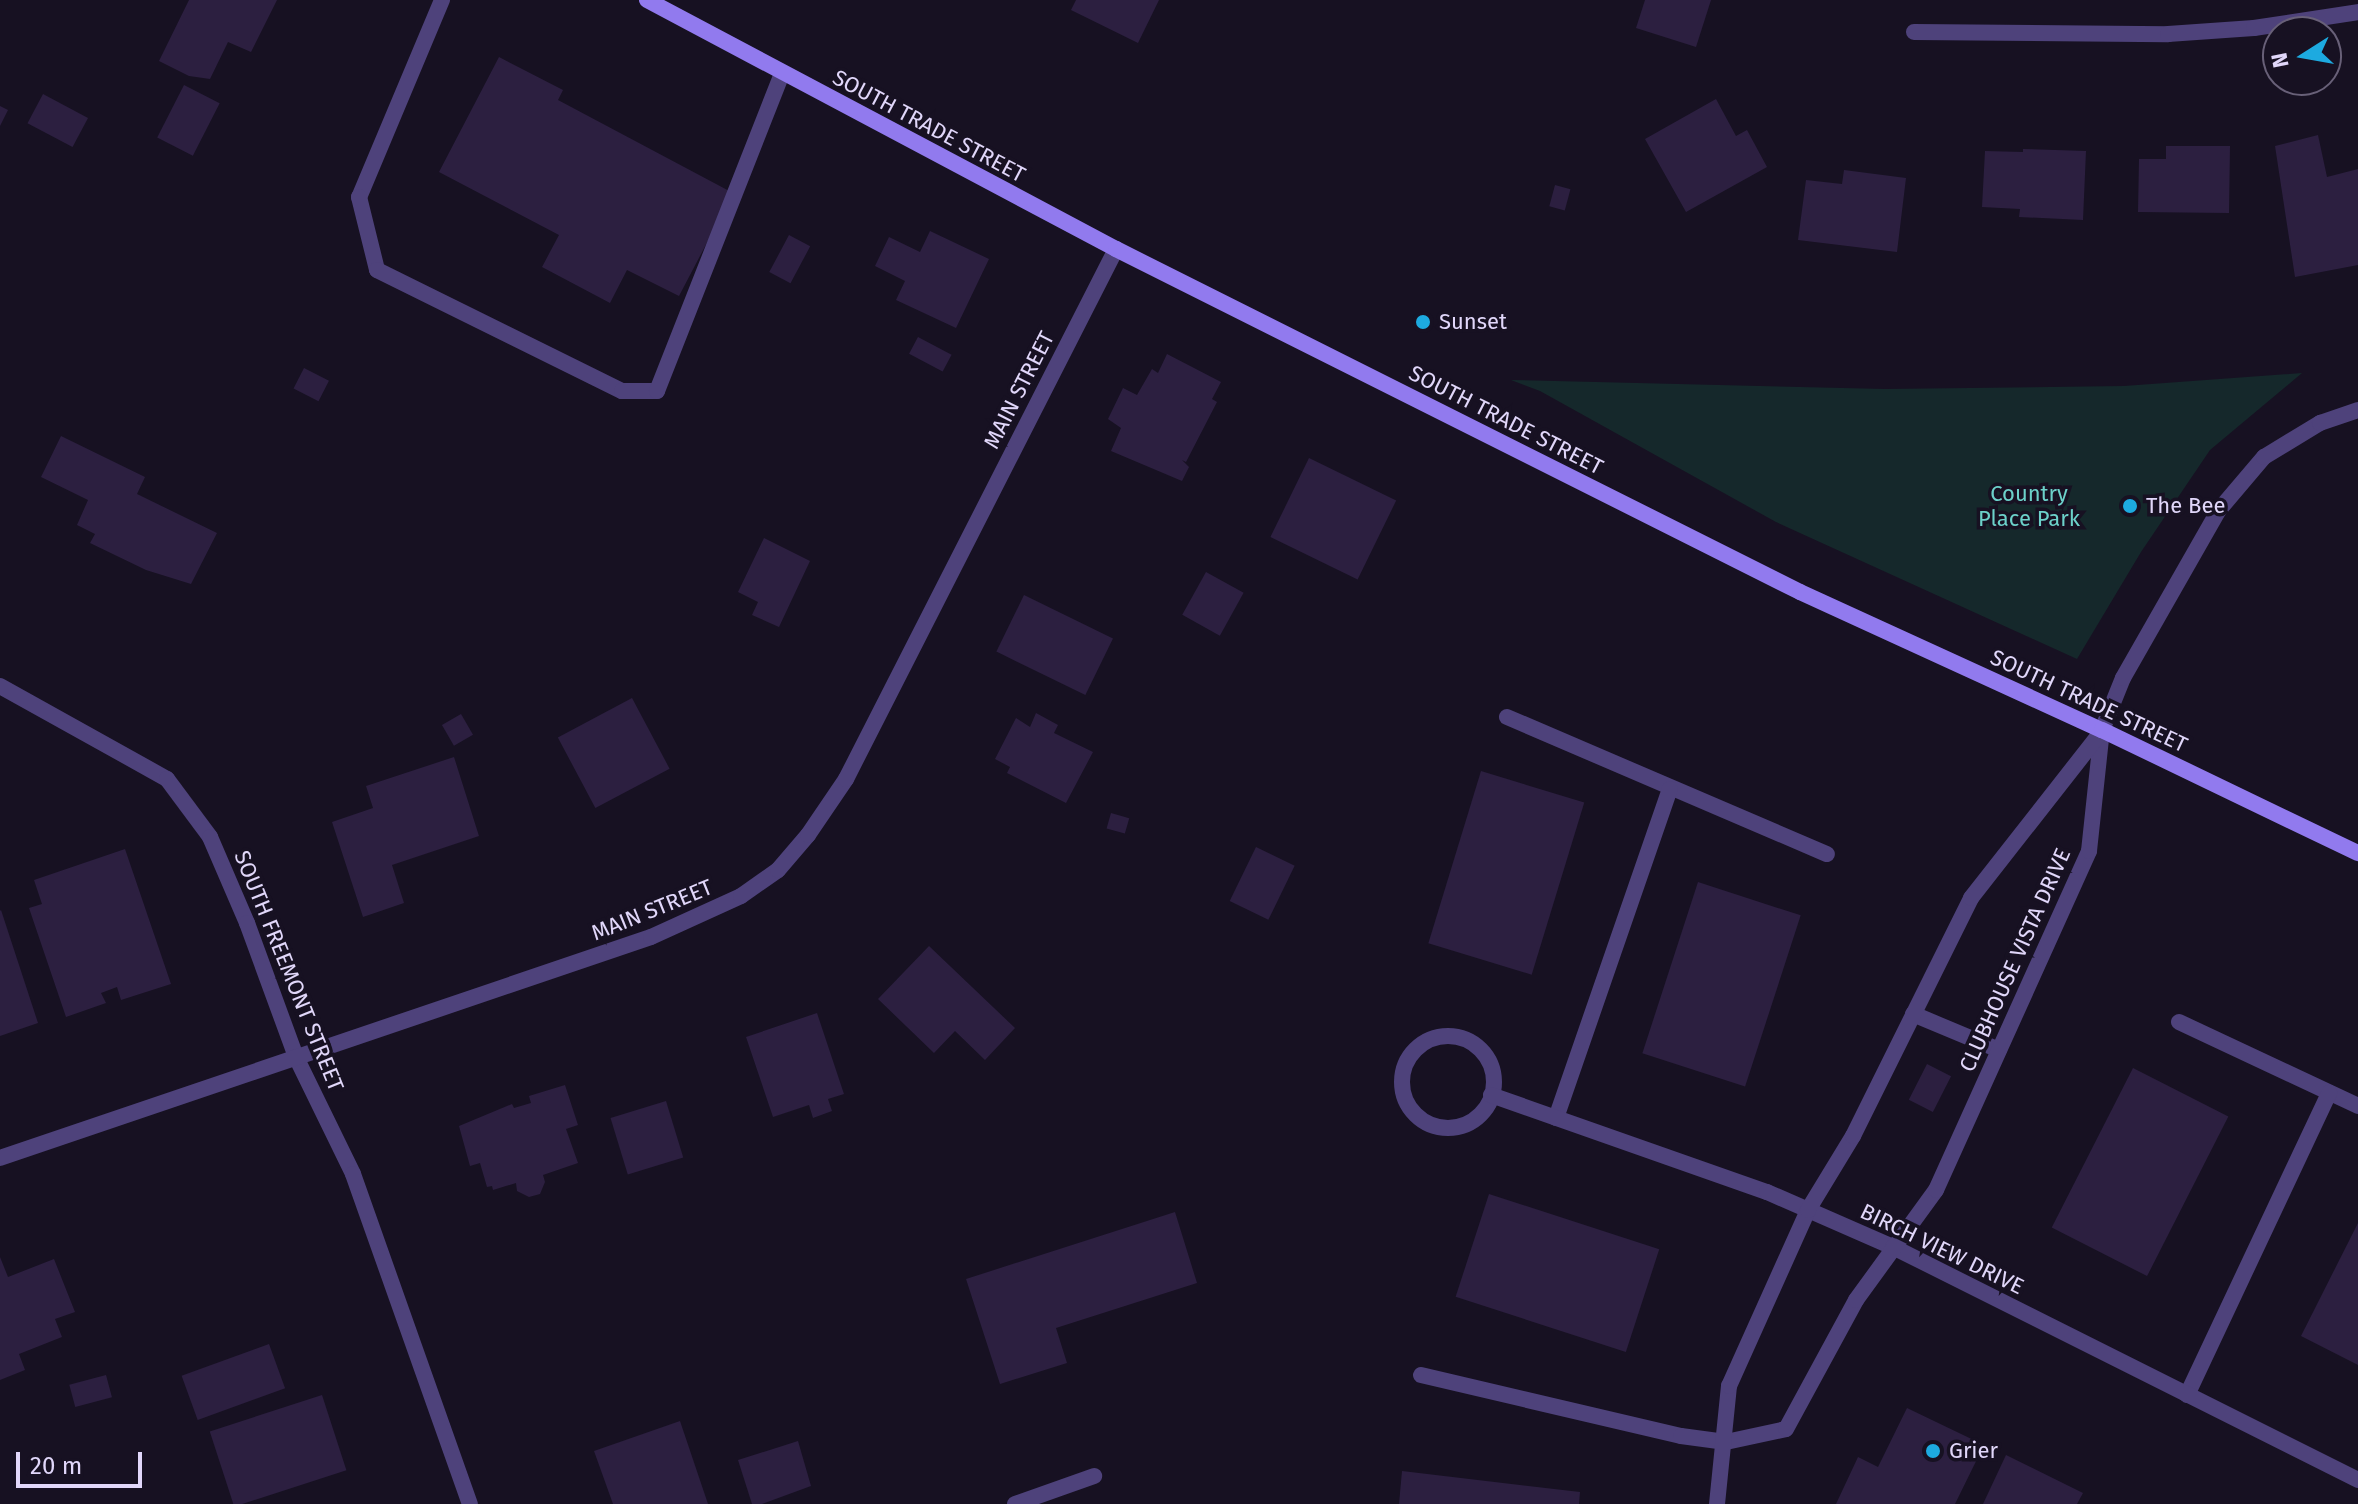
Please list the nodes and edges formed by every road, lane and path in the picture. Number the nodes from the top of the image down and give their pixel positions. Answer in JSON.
{"nodes":[{"id":1,"x":442,"y":0,"type":"edge"},
{"id":2,"x":647,"y":0,"type":"edge"},
{"id":3,"x":2358,"y":12,"type":"edge"},
{"id":4,"x":1914,"y":32,"type":"dead end"},
{"id":5,"x":782,"y":73,"type":"junction"},
{"id":6,"x":1116,"y":249,"type":"junction"},
{"id":7,"x":2358,"y":410,"type":"edge"},
{"id":8,"x":0,"y":686,"type":"edge"},
{"id":9,"x":1507,"y":717,"type":"dead end"},
{"id":10,"x":2102,"y":730,"type":"junction"},
{"id":11,"x":1670,"y":789,"type":"junction"},
{"id":12,"x":2358,"y":853,"type":"edge"},
{"id":13,"x":1827,"y":854,"type":"dead end"},
{"id":14,"x":1913,"y":1014,"type":"junction"},
{"id":15,"x":2179,"y":1022,"type":"dead end"},
{"id":16,"x":1999,"y":1050,"type":"junction"},
{"id":17,"x":296,"y":1057,"type":"junction"},
{"id":18,"x":2329,"y":1093,"type":"junction"},
{"id":19,"x":1491,"y":1095,"type":"junction"},
{"id":20,"x":2358,"y":1106,"type":"edge"},
{"id":21,"x":1556,"y":1118,"type":"junction"},
{"id":22,"x":0,"y":1158,"type":"edge"},
{"id":23,"x":1808,"y":1210,"type":"junction"},
{"id":24,"x":1893,"y":1247,"type":"junction"},
{"id":25,"x":1421,"y":1375,"type":"dead end"},
{"id":26,"x":2187,"y":1395,"type":"junction"},
{"id":27,"x":1726,"y":1442,"type":"junction"},
{"id":28,"x":1094,"y":1476,"type":"dead end"},
{"id":29,"x":2358,"y":1480,"type":"edge"},
{"id":30,"x":470,"y":1504,"type":"edge"},
{"id":31,"x":1015,"y":1504,"type":"edge"},
{"id":32,"x":1717,"y":1504,"type":"edge"}],
"edges":[{"from":1,"to":5,"type":"street"},
{"from":2,"to":5,"type":"main road","name":"SOUTH TRADE STREET"},
{"from":3,"to":4,"type":"street"},
{"from":5,"to":6,"type":"main road","name":"SOUTH TRADE STREET"},
{"from":6,"to":10,"type":"main road","name":"SOUTH TRADE STREET"},
{"from":6,"to":17,"type":"street","name":"MAIN STREET"},
{"from":7,"to":10,"type":"street"},
{"from":8,"to":17,"type":"street","name":"SOUTH FREEMONT STREET"},
{"from":9,"to":11,"type":"street"},
{"from":10,"to":12,"type":"main road","name":"SOUTH TRADE STREET"},
{"from":10,"to":14,"type":"street","name":"CLUBHOUSE VISTA DRIVE"},
{"from":10,"to":16,"type":"street","name":"CLUBHOUSE VISTA DRIVE"},
{"from":11,"to":13,"type":"street"},
{"from":11,"to":21,"type":"street"},
{"from":14,"to":16,"type":"street"},
{"from":14,"to":23,"type":"street","name":"CLUBHOUSE VISTA DRIVE"},
{"from":15,"to":18,"type":"street"},
{"from":16,"to":24,"type":"street","name":"CLUBHOUSE VISTA DRIVE"},
{"from":17,"to":22,"type":"street","name":"MAIN STREET"},
{"from":17,"to":30,"type":"street","name":"SOUTH FREEMONT STREET"},
{"from":18,"to":20,"type":"street"},
{"from":18,"to":26,"type":"street"},
{"from":19,"to":19,"type":"street"},
{"from":19,"to":21,"type":"street","name":"BIRCH VIEW DRIVE"},
{"from":21,"to":23,"type":"street","name":"BIRCH VIEW DRIVE"},
{"from":23,"to":24,"type":"street","name":"BIRCH VIEW DRIVE"},
{"from":23,"to":27,"type":"street","name":"CLUBHOUSE VISTA DRIVE"},
{"from":24,"to":26,"type":"street","name":"BIRCH VIEW DRIVE"},
{"from":24,"to":27,"type":"street","name":"CLUBHOUSE VISTA DRIVE"},
{"from":25,"to":27,"type":"street"},
{"from":26,"to":29,"type":"street","name":"BIRCH VIEW DRIVE"},
{"from":27,"to":32,"type":"street","name":"CLUBHOUSE VISTA DRIVE"},
{"from":28,"to":31,"type":"street"}]}
